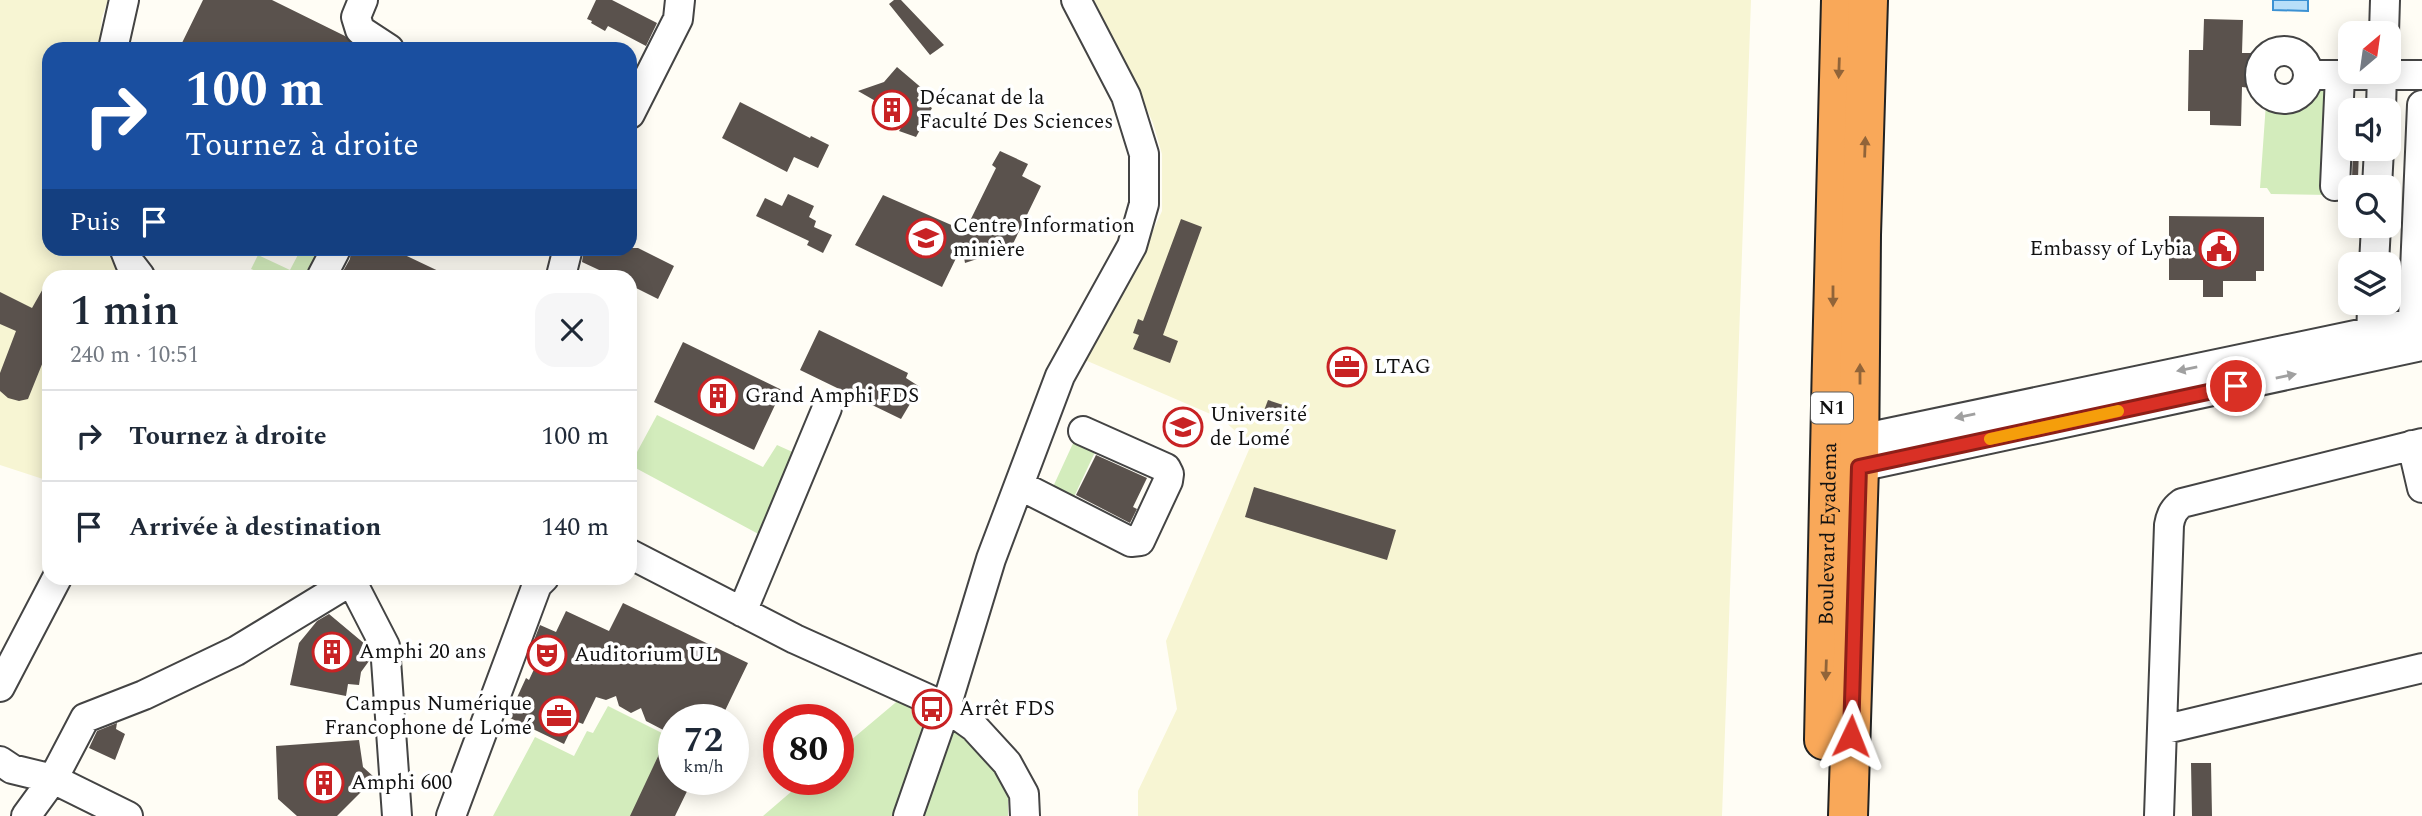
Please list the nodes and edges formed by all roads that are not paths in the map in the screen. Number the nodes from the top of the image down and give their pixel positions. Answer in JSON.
{"nodes":[{"id":1,"x":124,"y":0,"type":"edge"},
{"id":2,"x":363,"y":0,"type":"edge"},
{"id":3,"x":680,"y":0,"type":"edge"},
{"id":4,"x":1076,"y":0,"type":"edge"},
{"id":5,"x":1841,"y":0,"type":"edge"},
{"id":6,"x":1868,"y":0,"type":"edge"},
{"id":7,"x":2385,"y":0,"type":"edge"},
{"id":8,"x":2384,"y":21,"type":"edge"},
{"id":9,"x":115,"y":42,"type":"edge"},
{"id":10,"x":378,"y":42,"type":"edge"},
{"id":11,"x":2401,"y":74,"type":"edge"},
{"id":12,"x":2308,"y":75,"type":"dead end"},
{"id":13,"x":2422,"y":75,"type":"edge"},
{"id":14,"x":2338,"y":76,"type":"edge"},
{"id":15,"x":2340,"y":84,"type":"edge"},
{"id":16,"x":637,"y":100,"type":"edge"},
{"id":17,"x":2422,"y":105,"type":"edge"},
{"id":18,"x":2335,"y":186,"type":"dead end"},
{"id":19,"x":2372,"y":315,"type":"edge"},
{"id":20,"x":2417,"y":335,"type":"edge"},
{"id":21,"x":2371,"y":344,"type":"junction"},
{"id":22,"x":827,"y":408,"type":"dead end"},
{"id":23,"x":1083,"y":431,"type":"dead end"},
{"id":24,"x":2417,"y":444,"type":"edge"},
{"id":25,"x":1845,"y":454,"type":"junction"},
{"id":26,"x":1019,"y":485,"type":"junction"},
{"id":27,"x":2422,"y":488,"type":"edge"},
{"id":28,"x":637,"y":558,"type":"edge"},
{"id":29,"x":53,"y":585,"type":"edge"},
{"id":30,"x":341,"y":585,"type":"edge"},
{"id":31,"x":354,"y":585,"type":"edge"},
{"id":32,"x":537,"y":585,"type":"edge"},
{"id":33,"x":741,"y":612,"type":"junction"},
{"id":34,"x":2422,"y":668,"type":"edge"},
{"id":35,"x":0,"y":687,"type":"edge"},
{"id":36,"x":946,"y":707,"type":"junction"},
{"id":37,"x":2162,"y":730,"type":"junction"},
{"id":38,"x":0,"y":761,"type":"edge"},
{"id":39,"x":53,"y":779,"type":"junction"},
{"id":40,"x":26,"y":816,"type":"edge"},
{"id":41,"x":128,"y":816,"type":"edge"},
{"id":42,"x":397,"y":816,"type":"edge"},
{"id":43,"x":451,"y":816,"type":"edge"},
{"id":44,"x":908,"y":816,"type":"edge"},
{"id":45,"x":1024,"y":816,"type":"edge"},
{"id":46,"x":1822,"y":816,"type":"edge"},
{"id":47,"x":1848,"y":816,"type":"edge"},
{"id":48,"x":2159,"y":816,"type":"edge"}],
"edges":[{"from":1,"to":9,"type":"street"},
{"from":2,"to":10,"type":"street"},
{"from":3,"to":16,"type":"street"},
{"from":4,"to":26,"type":"street"},
{"from":5,"to":25,"type":"highway","name":"Boulevard Eyadema","number":"N1","one_way":true},
{"from":25,"to":6,"type":"highway","name":"Boulevard Eyadema","number":"N1","one_way":true},
{"from":7,"to":8,"type":"street"},
{"from":11,"to":13,"type":"street"},
{"from":12,"to":14,"type":"street"},
{"from":15,"to":18,"type":"street"},
{"from":17,"to":20,"type":"street"},
{"from":19,"to":21,"type":"street"},
{"from":20,"to":21,"type":"street"},
{"from":21,"to":25,"type":"street"},
{"from":22,"to":33,"type":"street"},
{"from":23,"to":26,"type":"street"},
{"from":24,"to":27,"type":"street"},
{"from":24,"to":37,"type":"street"},
{"from":25,"to":46,"type":"highway","name":"Boulevard Eyadema","number":"N1","one_way":true},
{"from":25,"to":47,"type":"highway","number":"N1"},
{"from":26,"to":36,"type":"street"},
{"from":28,"to":33,"type":"street"},
{"from":29,"to":35,"type":"street"},
{"from":30,"to":39,"type":"street"},
{"from":31,"to":42,"type":"street"},
{"from":32,"to":43,"type":"street"},
{"from":33,"to":36,"type":"street"},
{"from":34,"to":37,"type":"street"},
{"from":36,"to":44,"type":"street"},
{"from":36,"to":45,"type":"street"},
{"from":37,"to":48,"type":"street"},
{"from":38,"to":39,"type":"street"},
{"from":39,"to":40,"type":"street"},
{"from":39,"to":41,"type":"street"}]}
